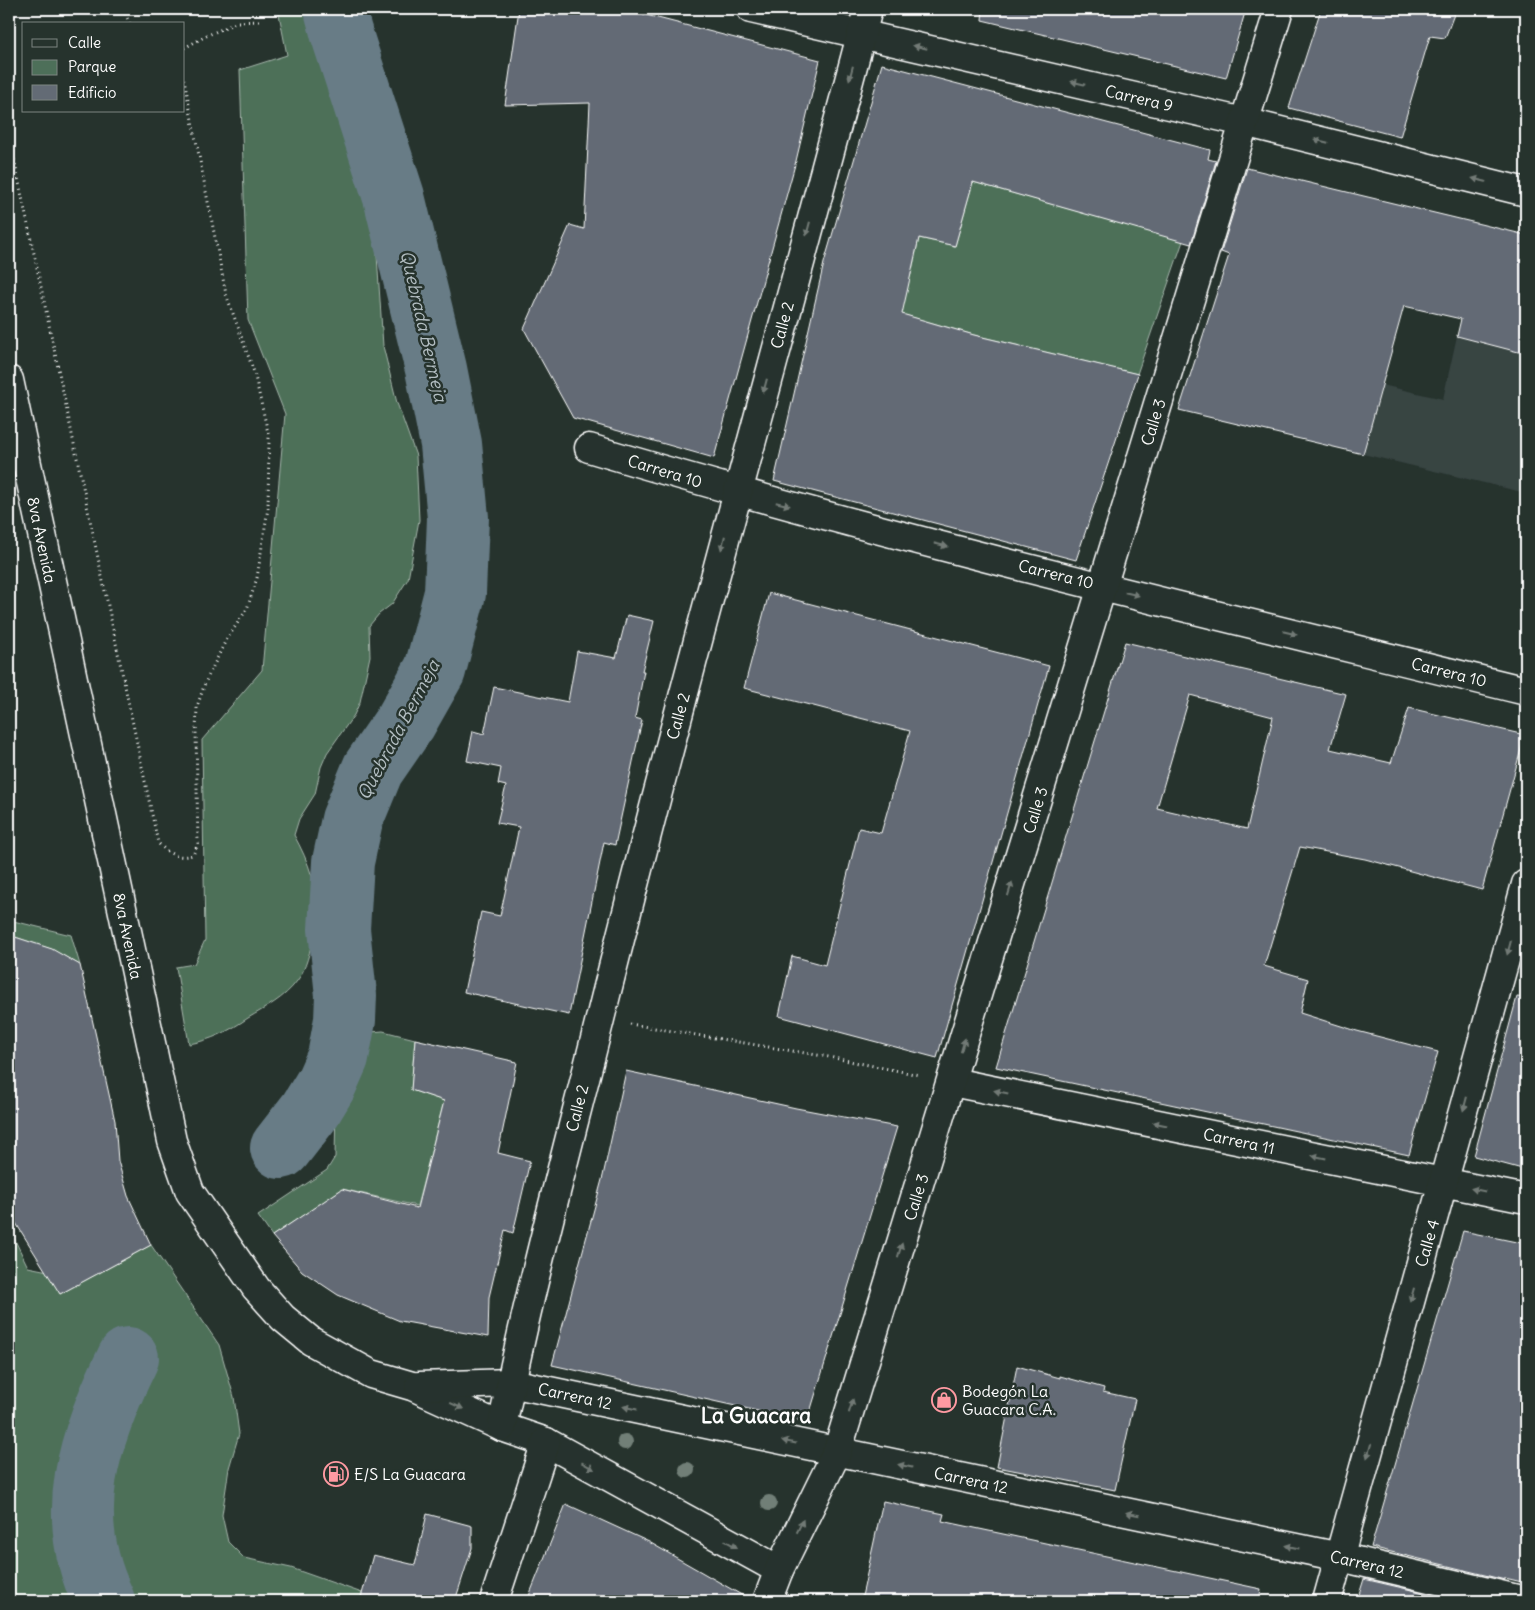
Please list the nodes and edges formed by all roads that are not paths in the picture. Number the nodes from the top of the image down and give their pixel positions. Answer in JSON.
{"nodes":[{"id":1,"x":751,"y":9,"type":"edge"},
{"id":2,"x":1279,"y":9,"type":"edge"},
{"id":3,"x":865,"y":21,"type":"edge"},
{"id":4,"x":1244,"y":122,"type":"junction"},
{"id":5,"x":1526,"y":192,"type":"edge"},
{"id":6,"x":9,"y":380,"type":"edge"},
{"id":7,"x":589,"y":448,"type":"dead end"},
{"id":8,"x":736,"y":492,"type":"junction"},
{"id":9,"x":1103,"y":586,"type":"junction"},
{"id":10,"x":1526,"y":691,"type":"edge"},
{"id":11,"x":1526,"y":884,"type":"edge"},
{"id":12,"x":952,"y":1082,"type":"junction"},
{"id":13,"x":1444,"y":1182,"type":"junction"},
{"id":14,"x":1526,"y":1199,"type":"edge"},
{"id":15,"x":511,"y":1383,"type":"junction"},
{"id":16,"x":412,"y":1386,"type":"junction"},
{"id":17,"x":502,"y":1427,"type":"junction"},
{"id":18,"x":546,"y":1442,"type":"junction"},
{"id":19,"x":837,"y":1452,"type":"junction"},
{"id":20,"x":1340,"y":1557,"type":"junction"},
{"id":21,"x":779,"y":1570,"type":"junction"},
{"id":22,"x":494,"y":1601,"type":"edge"},
{"id":23,"x":767,"y":1601,"type":"edge"},
{"id":24,"x":1327,"y":1601,"type":"edge"},
{"id":25,"x":1526,"y":1601,"type":"edge"}],
"edges":[{"from":1,"to":3,"type":"street","name":"Carrera 9"},
{"from":2,"to":4,"type":"street","name":"Calle 3"},
{"from":4,"to":3,"type":"street","name":"Carrera 9","one_way":true},
{"from":3,"to":8,"type":"street","name":"Calle 2","one_way":true},
{"from":5,"to":4,"type":"street","name":"Carrera 9","one_way":true},
{"from":4,"to":9,"type":"street","name":"Calle 3"},
{"from":6,"to":16,"type":"street","name":"8va Avenida"},
{"from":7,"to":8,"type":"street","name":"Carrera 10"},
{"from":8,"to":9,"type":"street","name":"Carrera 10","one_way":true},
{"from":8,"to":15,"type":"street","name":"Calle 2","one_way":true},
{"from":9,"to":10,"type":"street","name":"Carrera 10","one_way":true},
{"from":12,"to":9,"type":"street","name":"Calle 3","one_way":true},
{"from":11,"to":13,"type":"street","name":"Calle 4","one_way":true},
{"from":13,"to":12,"type":"street","name":"Carrera 11","one_way":true},
{"from":19,"to":12,"type":"street","name":"Calle 3","one_way":true},
{"from":14,"to":13,"type":"street","name":"Carrera 11","one_way":true},
{"from":13,"to":20,"type":"street","name":"Calle 4","one_way":true},
{"from":15,"to":16,"type":"street","name":"Carrera 12"},
{"from":15,"to":17,"type":"street","name":"Calle 2"},
{"from":19,"to":15,"type":"street","name":"Carrera 12","one_way":true},
{"from":16,"to":17,"type":"street","one_way":true},
{"from":17,"to":18,"type":"street"},
{"from":18,"to":21,"type":"street","one_way":true},
{"from":18,"to":22,"type":"street"},
{"from":20,"to":19,"type":"street","name":"Carrera 12","one_way":true},
{"from":21,"to":19,"type":"street","name":"Calle 3","one_way":true},
{"from":20,"to":24,"type":"street","name":"Calle 4"},
{"from":20,"to":25,"type":"street","name":"Carrera 12"},
{"from":21,"to":23,"type":"street","name":"Calle 3"}]}
